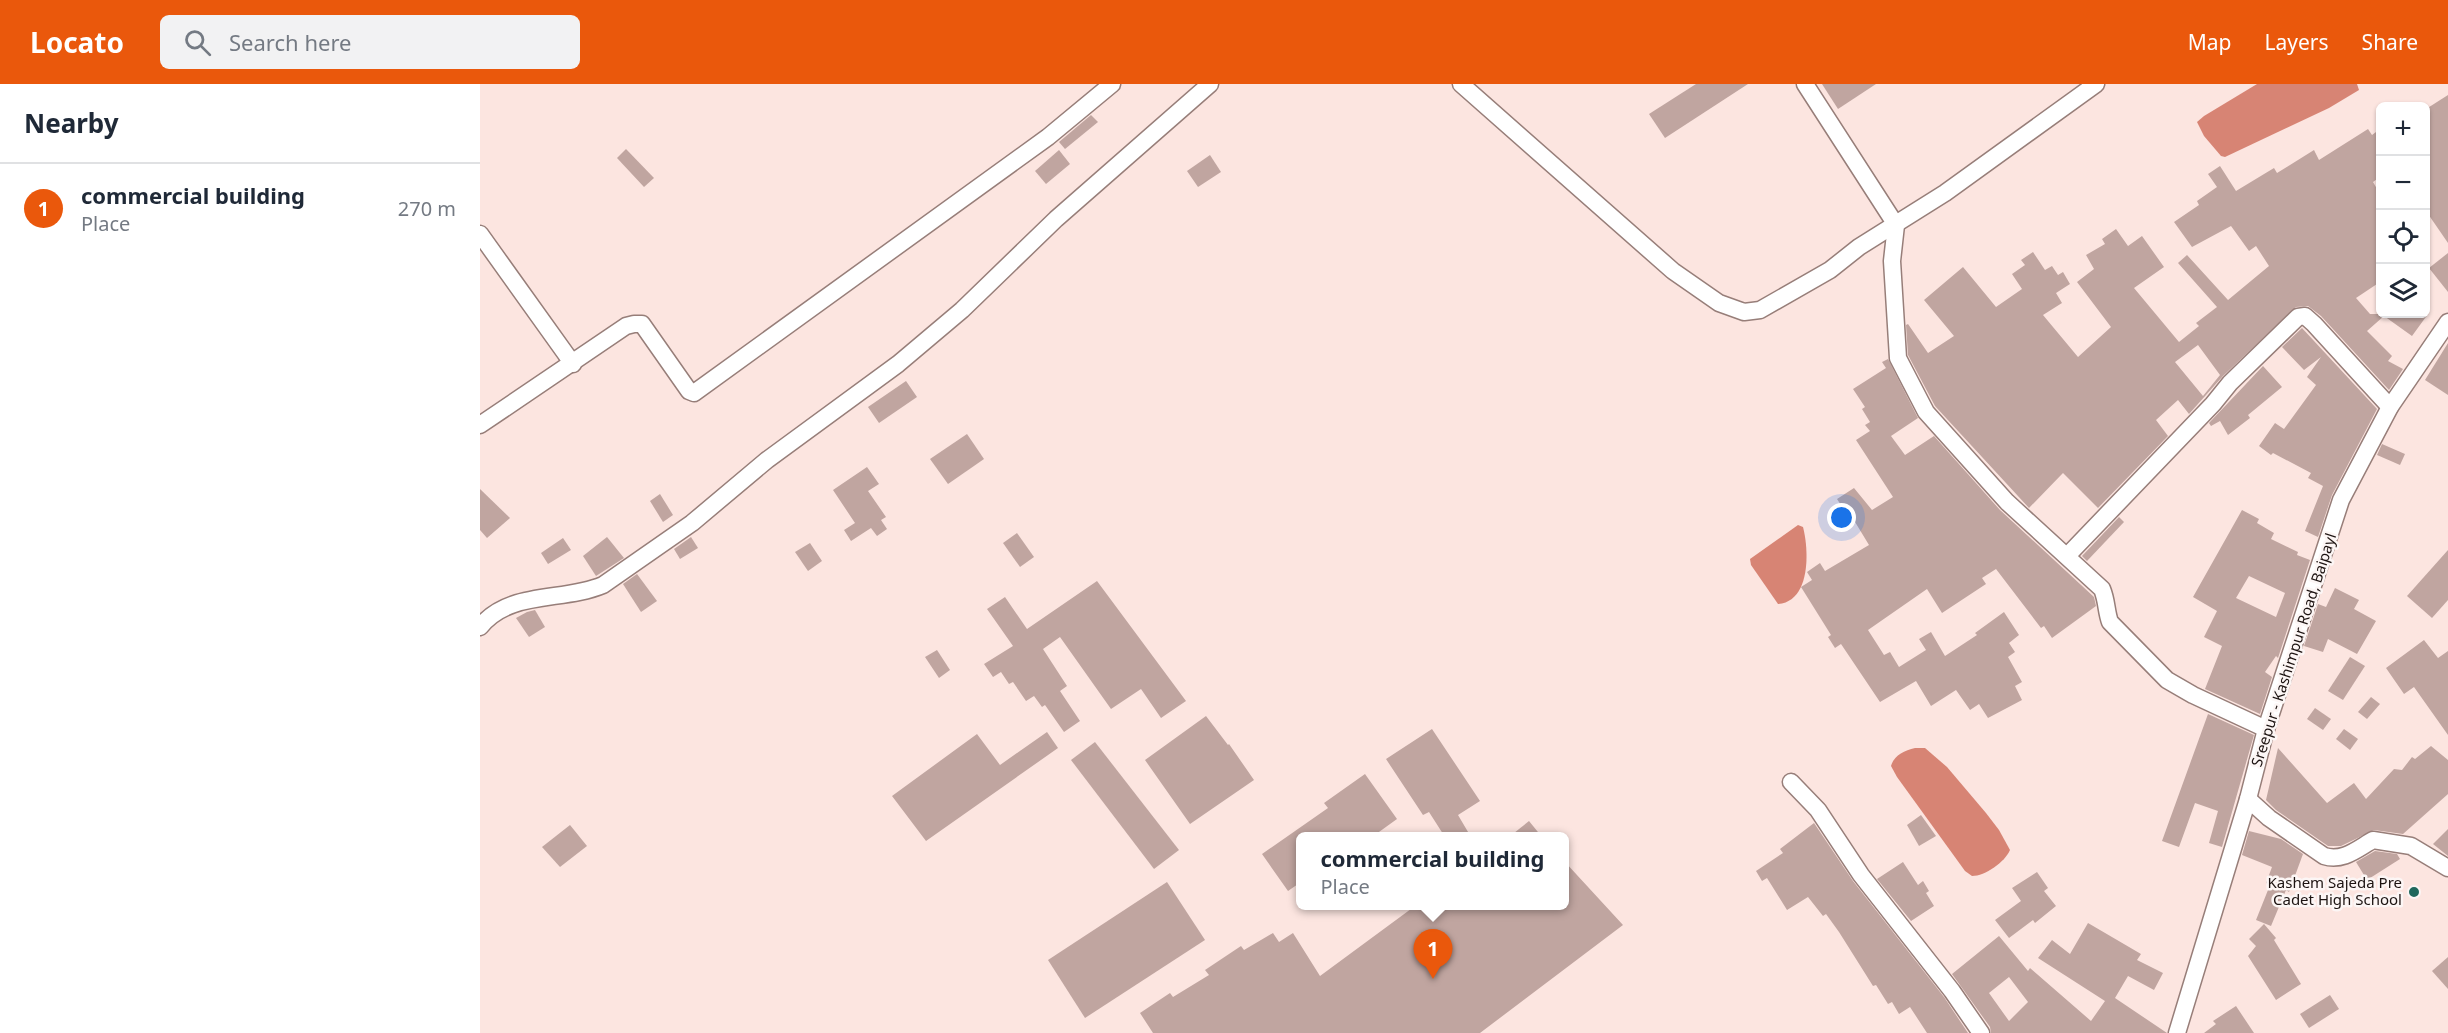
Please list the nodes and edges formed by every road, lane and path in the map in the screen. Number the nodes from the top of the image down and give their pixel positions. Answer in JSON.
{"nodes":[{"id":1,"x":1112,"y":84,"type":"edge"},
{"id":2,"x":1210,"y":84,"type":"edge"},
{"id":3,"x":1461,"y":84,"type":"edge"},
{"id":4,"x":1804,"y":84,"type":"edge"},
{"id":5,"x":2096,"y":84,"type":"edge"},
{"id":6,"x":1896,"y":225,"type":"junction"},
{"id":7,"x":480,"y":234,"type":"edge"},
{"id":8,"x":2448,"y":322,"type":"edge"},
{"id":9,"x":573,"y":364,"type":"junction"},
{"id":10,"x":2390,"y":407,"type":"junction"},
{"id":11,"x":480,"y":425,"type":"edge"},
{"id":12,"x":2067,"y":556,"type":"junction"},
{"id":13,"x":480,"y":627,"type":"edge"},
{"id":14,"x":2266,"y":729,"type":"junction"},
{"id":15,"x":1791,"y":782,"type":"dead end"},
{"id":16,"x":2248,"y":799,"type":"junction"},
{"id":17,"x":2448,"y":868,"type":"edge"},
{"id":18,"x":1981,"y":1033,"type":"edge"},
{"id":19,"x":2177,"y":1033,"type":"edge"}],
"edges":[{"from":1,"to":9,"type":"street"},
{"from":2,"to":13,"type":"street"},
{"from":3,"to":6,"type":"street"},
{"from":4,"to":6,"type":"street"},
{"from":5,"to":6,"type":"street"},
{"from":6,"to":12,"type":"street"},
{"from":7,"to":9,"type":"street"},
{"from":8,"to":10,"type":"street","name":"Sreepur - Kashimpur Road, Baipayl"},
{"from":9,"to":11,"type":"street"},
{"from":10,"to":12,"type":"street"},
{"from":10,"to":14,"type":"street","name":"Sreepur - Kashimpur Road, Baipayl"},
{"from":12,"to":14,"type":"street"},
{"from":14,"to":16,"type":"street","name":"Sreepur - Kashimpur Road, Baipayl"},
{"from":15,"to":18,"type":"street"},
{"from":16,"to":17,"type":"street"},
{"from":16,"to":19,"type":"street","name":"Sreepur - Kashimpur Road, Baipayl"}]}
